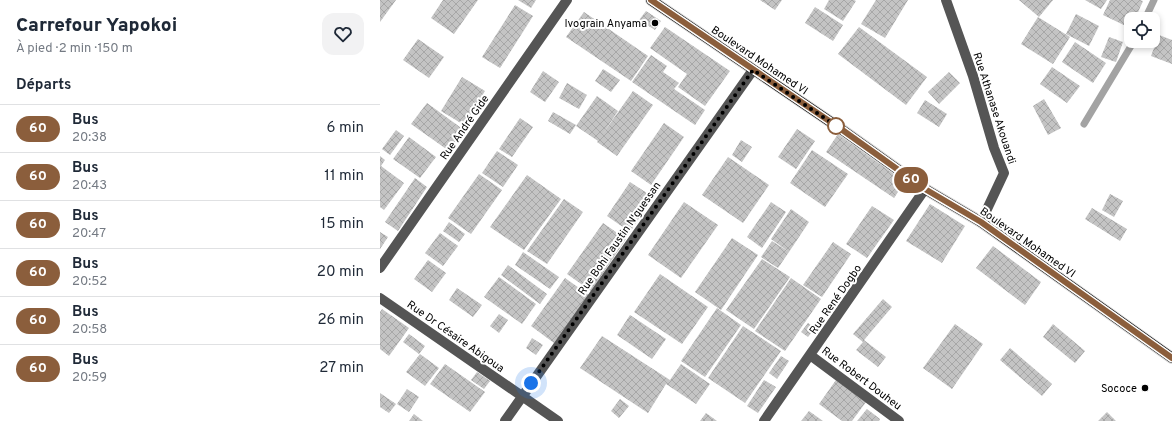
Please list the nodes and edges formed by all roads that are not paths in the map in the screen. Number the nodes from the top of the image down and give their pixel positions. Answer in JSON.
{"nodes":[{"id":1,"x":567,"y":0,"type":"edge"},
{"id":2,"x":651,"y":0,"type":"edge"},
{"id":3,"x":946,"y":0,"type":"edge"},
{"id":4,"x":753,"y":70,"type":"junction"},
{"id":5,"x":925,"y":189,"type":"junction"},
{"id":6,"x":981,"y":222,"type":"junction"},
{"id":7,"x":380,"y":268,"type":"edge"},
{"id":8,"x":380,"y":298,"type":"edge"},
{"id":9,"x":810,"y":355,"type":"junction"},
{"id":10,"x":1172,"y":358,"type":"edge"},
{"id":11,"x":522,"y":396,"type":"junction"},
{"id":12,"x":505,"y":421,"type":"edge"},
{"id":13,"x":558,"y":421,"type":"edge"},
{"id":14,"x":764,"y":421,"type":"edge"},
{"id":15,"x":899,"y":421,"type":"edge"}],
"edges":[{"from":1,"to":7,"type":"street","name":"Rue André Gide"},
{"from":2,"to":4,"type":"main road","name":"Boulevard Mohamed VI"},
{"from":3,"to":6,"type":"street","name":"Rue Athanase Akouandi"},
{"from":4,"to":5,"type":"main road","name":"Boulevard Mohamed VI"},
{"from":4,"to":11,"type":"street","name":"Rue Bohi Faustin N'guessan"},
{"from":5,"to":6,"type":"main road","name":"Boulevard Mohamed VI"},
{"from":5,"to":9,"type":"street","name":"Rue René Dogbo"},
{"from":6,"to":10,"type":"main road","name":"Boulevard Mohamed VI"},
{"from":8,"to":11,"type":"street","name":"Rue Dr Césaire Abigoua"},
{"from":9,"to":14,"type":"street","name":"Rue René Dogbo"},
{"from":9,"to":15,"type":"street","name":"Rue Robert Douheu"},
{"from":11,"to":12,"type":"street","name":"Rue Bohi Faustin N'guessan"},
{"from":11,"to":13,"type":"street","name":"Rue Dr Césaire Abigoua"}]}
